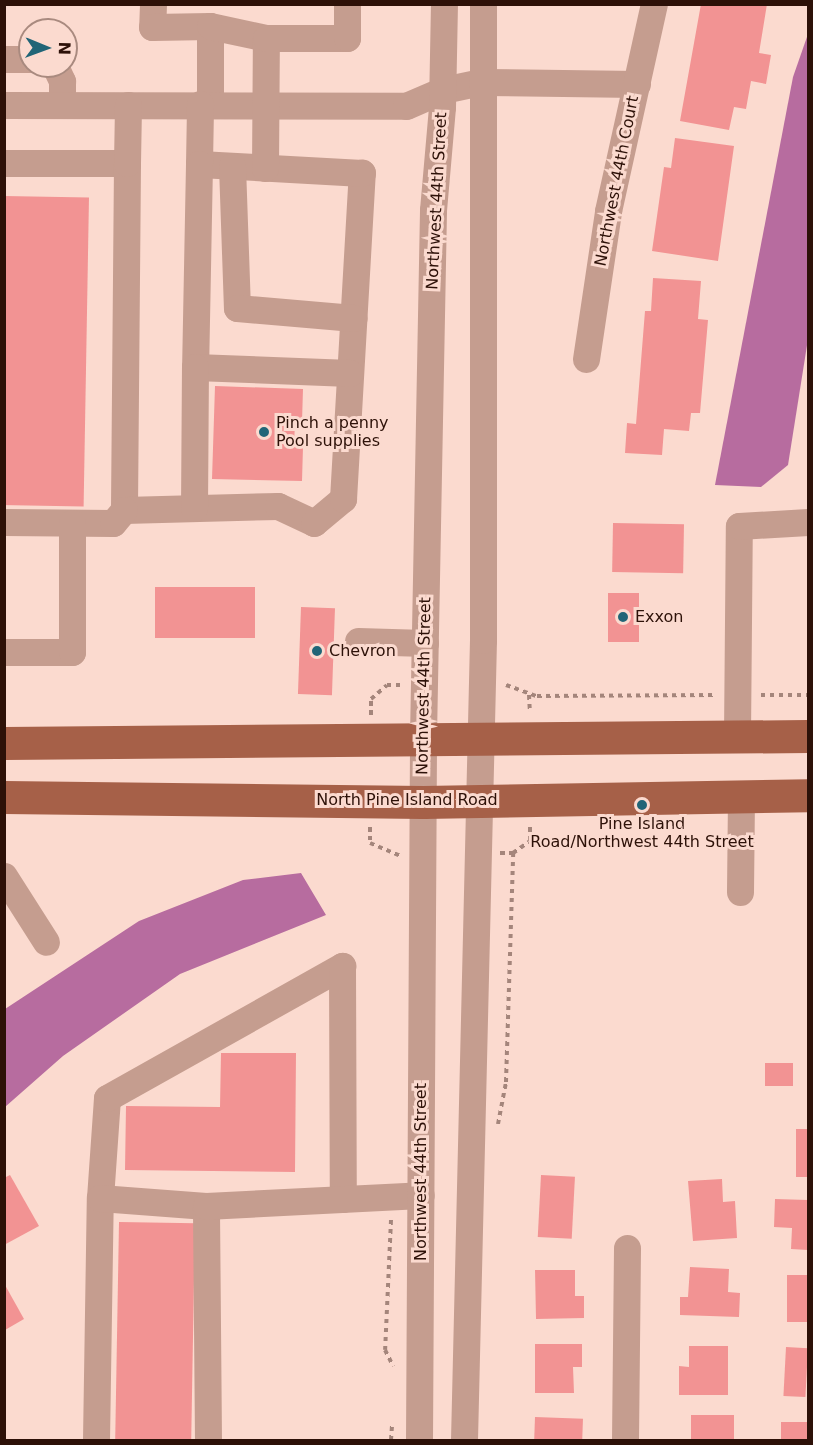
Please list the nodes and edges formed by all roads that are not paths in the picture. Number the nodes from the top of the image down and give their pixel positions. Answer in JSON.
{"nodes":[{"id":1,"x":153,"y":4,"type":"edge"},
{"id":2,"x":347,"y":4,"type":"edge"},
{"id":3,"x":444,"y":4,"type":"edge"},
{"id":4,"x":483,"y":4,"type":"edge"},
{"id":5,"x":654,"y":4,"type":"edge"},
{"id":6,"x":210,"y":26,"type":"junction"},
{"id":7,"x":266,"y":38,"type":"junction"},
{"id":8,"x":61,"y":78,"type":"edge"},
{"id":9,"x":482,"y":82,"type":"junction"},
{"id":10,"x":637,"y":84,"type":"junction"},
{"id":11,"x":443,"y":90,"type":"junction"},
{"id":12,"x":205,"y":104,"type":"junction"},
{"id":13,"x":267,"y":104,"type":"junction"},
{"id":14,"x":4,"y":105,"type":"edge"},
{"id":15,"x":62,"y":105,"type":"junction"},
{"id":16,"x":128,"y":105,"type":"junction"},
{"id":17,"x":4,"y":163,"type":"edge"},
{"id":18,"x":127,"y":163,"type":"junction"},
{"id":19,"x":199,"y":164,"type":"junction"},
{"id":20,"x":232,"y":166,"type":"junction"},
{"id":21,"x":265,"y":168,"type":"junction"},
{"id":22,"x":354,"y":318,"type":"junction"},
{"id":23,"x":586,"y":359,"type":"dead end"},
{"id":24,"x":195,"y":367,"type":"junction"},
{"id":25,"x":350,"y":373,"type":"junction"},
{"id":26,"x":195,"y":508,"type":"junction"},
{"id":27,"x":124,"y":510,"type":"junction"},
{"id":28,"x":4,"y":522,"type":"edge"},
{"id":29,"x":808,"y":522,"type":"edge"},
{"id":30,"x":72,"y":523,"type":"junction"},
{"id":31,"x":358,"y":641,"type":"dead end"},
{"id":32,"x":425,"y":643,"type":"junction"},
{"id":33,"x":4,"y":652,"type":"edge"},
{"id":34,"x":479,"y":735,"type":"junction"},
{"id":35,"x":423,"y":736,"type":"junction"},
{"id":36,"x":737,"y":736,"type":"junction"},
{"id":37,"x":808,"y":736,"type":"edge"},
{"id":38,"x":4,"y":743,"type":"edge"},
{"id":39,"x":808,"y":795,"type":"edge"},
{"id":40,"x":741,"y":796,"type":"junction"},
{"id":41,"x":4,"y":797,"type":"edge"},
{"id":42,"x":477,"y":801,"type":"junction"},
{"id":43,"x":423,"y":802,"type":"junction"},
{"id":44,"x":4,"y":876,"type":"edge"},
{"id":45,"x":740,"y":892,"type":"dead end"},
{"id":46,"x":46,"y":942,"type":"dead end"},
{"id":47,"x":421,"y":1195,"type":"junction"},
{"id":48,"x":100,"y":1198,"type":"junction"},
{"id":49,"x":343,"y":1199,"type":"junction"},
{"id":50,"x":206,"y":1206,"type":"junction"},
{"id":51,"x":627,"y":1248,"type":"dead end"},
{"id":52,"x":96,"y":1440,"type":"edge"},
{"id":53,"x":208,"y":1440,"type":"edge"},
{"id":54,"x":419,"y":1440,"type":"edge"},
{"id":55,"x":464,"y":1440,"type":"edge"},
{"id":56,"x":625,"y":1440,"type":"edge"}],
"edges":[{"from":1,"to":6,"type":"street"},
{"from":2,"to":7,"type":"street"},
{"from":3,"to":11,"type":"street","name":"Northwest 44th Street"},
{"from":4,"to":9,"type":"street"},
{"from":5,"to":10,"type":"street","name":"Northwest 44th Court"},
{"from":6,"to":7,"type":"street"},
{"from":6,"to":12,"type":"street"},
{"from":7,"to":13,"type":"street"},
{"from":8,"to":15,"type":"street"},
{"from":9,"to":10,"type":"street"},
{"from":9,"to":11,"type":"street"},
{"from":9,"to":34,"type":"street"},
{"from":10,"to":23,"type":"street","name":"Northwest 44th Court"},
{"from":11,"to":13,"type":"street"},
{"from":11,"to":32,"type":"street","name":"Northwest 44th Street"},
{"from":12,"to":13,"type":"street"},
{"from":12,"to":16,"type":"street"},
{"from":12,"to":19,"type":"street"},
{"from":13,"to":21,"type":"street"},
{"from":14,"to":15,"type":"street"},
{"from":15,"to":16,"type":"street"},
{"from":16,"to":18,"type":"street"},
{"from":17,"to":18,"type":"street"},
{"from":18,"to":27,"type":"street"},
{"from":19,"to":20,"type":"street"},
{"from":19,"to":24,"type":"street"},
{"from":20,"to":21,"type":"street"},
{"from":20,"to":22,"type":"street"},
{"from":21,"to":22,"type":"street"},
{"from":22,"to":25,"type":"street"},
{"from":24,"to":25,"type":"street"},
{"from":24,"to":26,"type":"street"},
{"from":25,"to":26,"type":"street"},
{"from":26,"to":27,"type":"street"},
{"from":27,"to":30,"type":"street"},
{"from":28,"to":30,"type":"street"},
{"from":29,"to":36,"type":"street"},
{"from":30,"to":33,"type":"street"},
{"from":31,"to":32,"type":"street"},
{"from":32,"to":35,"type":"street","name":"Northwest 44th Street"},
{"from":34,"to":35,"type":"main road"},
{"from":34,"to":36,"type":"main road"},
{"from":34,"to":42,"type":"street"},
{"from":35,"to":38,"type":"main road"},
{"from":35,"to":43,"type":"street","name":"Northwest 44th Street"},
{"from":36,"to":37,"type":"main road"},
{"from":39,"to":40,"type":"main road","name":"North Pine Island Road"},
{"from":40,"to":42,"type":"main road","name":"North Pine Island Road"},
{"from":40,"to":45,"type":"street"},
{"from":41,"to":43,"type":"main road","name":"North Pine Island Road"},
{"from":42,"to":43,"type":"main road","name":"North Pine Island Road"},
{"from":42,"to":55,"type":"street"},
{"from":43,"to":47,"type":"street","name":"Northwest 44th Street"},
{"from":44,"to":46,"type":"street"},
{"from":47,"to":49,"type":"street"},
{"from":47,"to":54,"type":"street","name":"Northwest 44th Street"},
{"from":48,"to":49,"type":"street"},
{"from":48,"to":50,"type":"street"},
{"from":48,"to":52,"type":"street"},
{"from":49,"to":50,"type":"street"},
{"from":50,"to":53,"type":"street"},
{"from":51,"to":56,"type":"street"}]}
